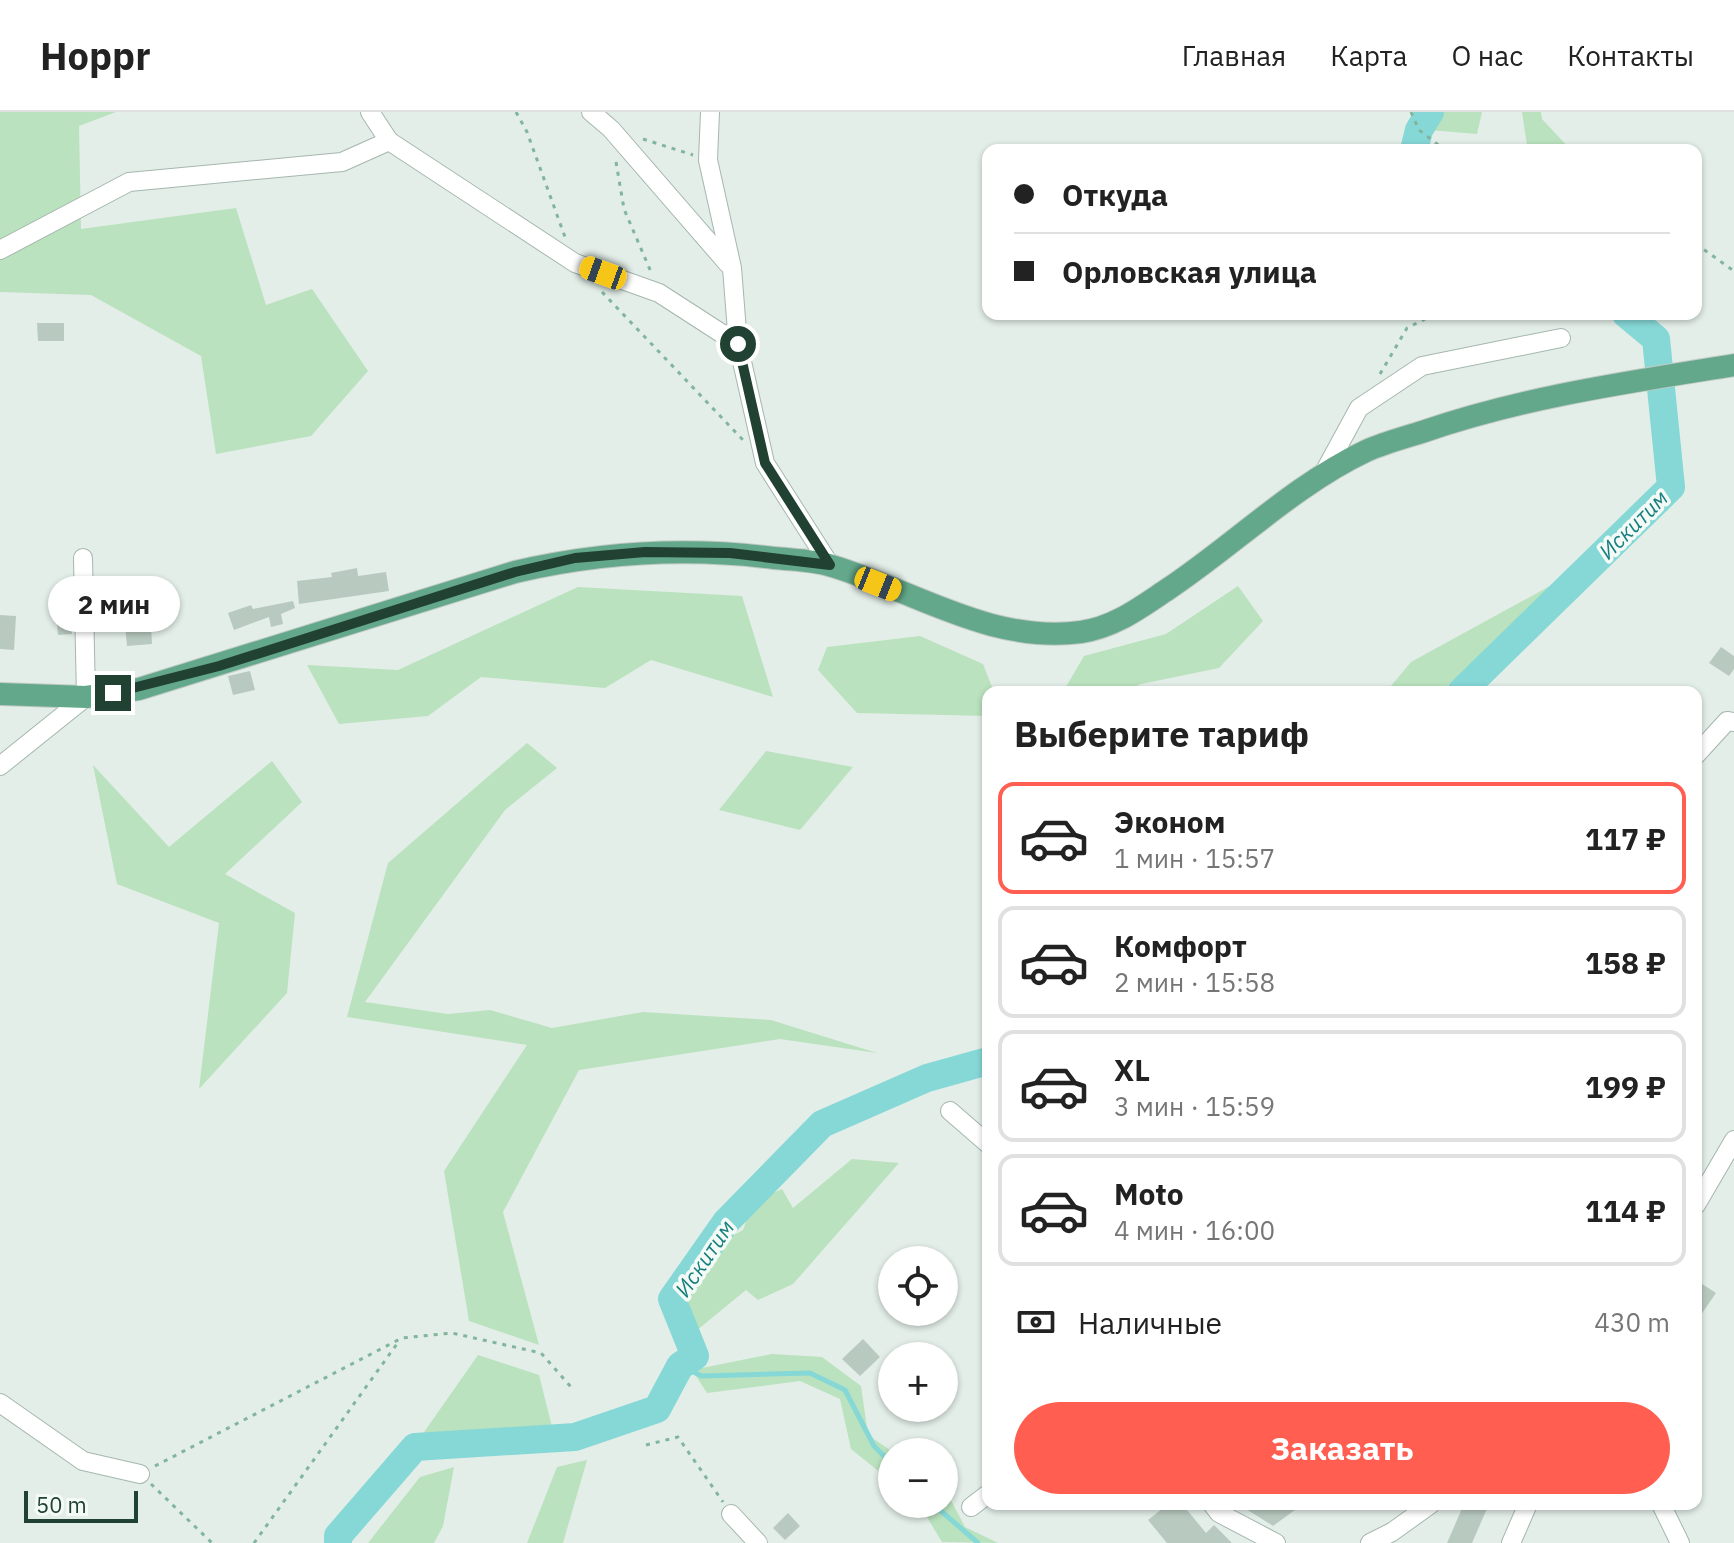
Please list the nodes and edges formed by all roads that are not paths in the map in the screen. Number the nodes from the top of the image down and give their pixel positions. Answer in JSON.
{"nodes":[{"id":1,"x":370,"y":112,"type":"edge"},
{"id":2,"x":591,"y":112,"type":"edge"},
{"id":3,"x":710,"y":112,"type":"edge"},
{"id":4,"x":389,"y":141,"type":"junction"},
{"id":5,"x":0,"y":250,"type":"edge"},
{"id":6,"x":732,"y":268,"type":"junction"},
{"id":7,"x":1561,"y":338,"type":"dead end"},
{"id":8,"x":738,"y":344,"type":"junction"},
{"id":9,"x":1733,"y":365,"type":"edge"},
{"id":10,"x":1322,"y":476,"type":"junction"},
{"id":11,"x":83,"y":558,"type":"dead end"},
{"id":12,"x":830,"y":565,"type":"junction"},
{"id":13,"x":0,"y":694,"type":"edge"},
{"id":14,"x":86,"y":697,"type":"junction"},
{"id":15,"x":1730,"y":721,"type":"edge"},
{"id":16,"x":1702,"y":749,"type":"edge"},
{"id":17,"x":2,"y":762,"type":"edge"},
{"id":18,"x":950,"y":1111,"type":"dead end"},
{"id":19,"x":982,"y":1139,"type":"edge"},
{"id":20,"x":1734,"y":1140,"type":"edge"},
{"id":21,"x":1702,"y":1195,"type":"edge"},
{"id":22,"x":0,"y":1403,"type":"edge"},
{"id":23,"x":140,"y":1474,"type":"road end"},
{"id":24,"x":982,"y":1499,"type":"edge"},
{"id":25,"x":971,"y":1507,"type":"dead end"},
{"id":26,"x":1217,"y":1510,"type":"edge"},
{"id":27,"x":1423,"y":1510,"type":"edge"},
{"id":28,"x":1525,"y":1510,"type":"edge"},
{"id":29,"x":1664,"y":1510,"type":"edge"},
{"id":30,"x":731,"y":1514,"type":"road end"},
{"id":31,"x":758,"y":1543,"type":"edge"},
{"id":32,"x":1276,"y":1543,"type":"edge"},
{"id":33,"x":1370,"y":1543,"type":"edge"},
{"id":34,"x":1511,"y":1543,"type":"edge"},
{"id":35,"x":1680,"y":1543,"type":"edge"}],
"edges":[{"from":1,"to":4,"type":"street"},
{"from":2,"to":6,"type":"street"},
{"from":3,"to":6,"type":"street"},
{"from":4,"to":5,"type":"street"},
{"from":4,"to":8,"type":"street"},
{"from":6,"to":8,"type":"street"},
{"from":7,"to":10,"type":"street"},
{"from":8,"to":12,"type":"street"},
{"from":9,"to":10,"type":"main road"},
{"from":10,"to":12,"type":"main road"},
{"from":11,"to":14,"type":"street"},
{"from":12,"to":14,"type":"main road"},
{"from":13,"to":14,"type":"main road"},
{"from":14,"to":17,"type":"street"},
{"from":15,"to":16,"type":"street"},
{"from":18,"to":19,"type":"street"},
{"from":20,"to":21,"type":"street"},
{"from":22,"to":23,"type":"street"},
{"from":24,"to":25,"type":"street"},
{"from":26,"to":32,"type":"street"},
{"from":27,"to":33,"type":"street"},
{"from":28,"to":34,"type":"street"},
{"from":29,"to":35,"type":"street"},
{"from":30,"to":31,"type":"street"}]}
